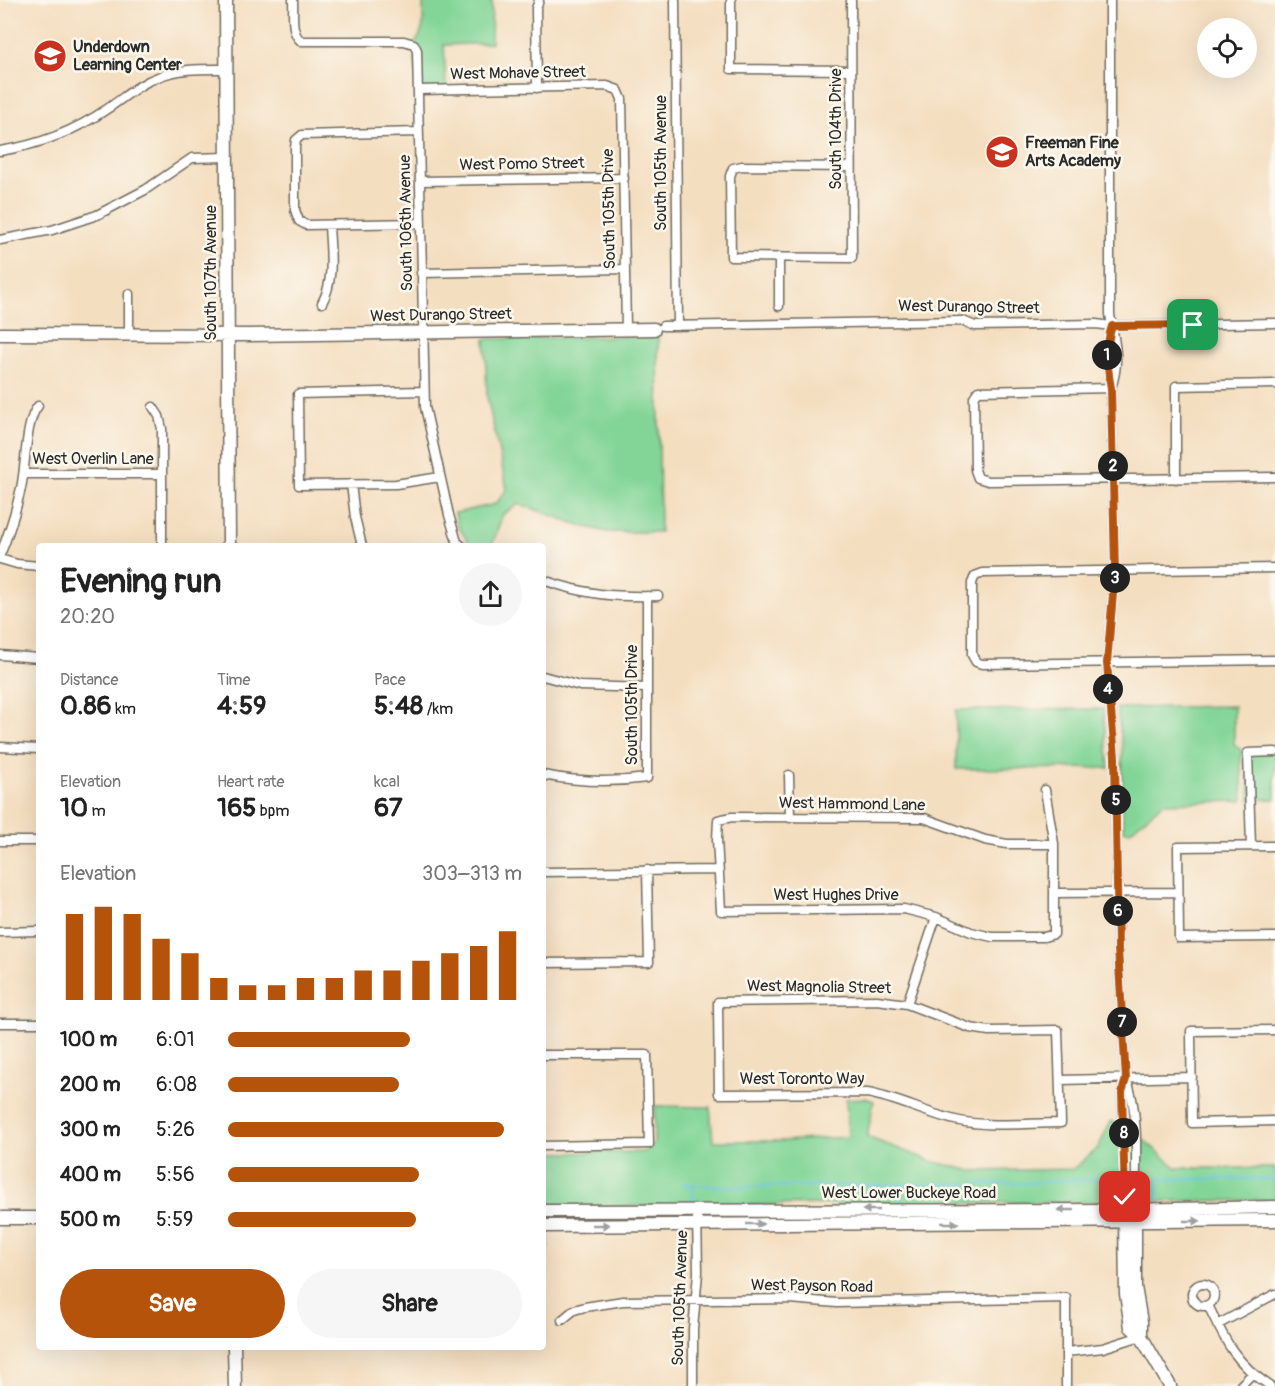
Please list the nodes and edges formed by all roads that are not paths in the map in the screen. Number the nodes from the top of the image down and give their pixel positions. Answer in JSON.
{"nodes":[{"id":1,"x":226,"y":0,"type":"edge"},
{"id":2,"x":293,"y":0,"type":"edge"},
{"id":3,"x":539,"y":0,"type":"edge"},
{"id":4,"x":675,"y":0,"type":"edge"},
{"id":5,"x":731,"y":0,"type":"edge"},
{"id":6,"x":851,"y":0,"type":"edge"},
{"id":7,"x":1110,"y":0,"type":"edge"},
{"id":8,"x":226,"y":69,"type":"junction"},
{"id":9,"x":851,"y":70,"type":"junction"},
{"id":10,"x":537,"y":88,"type":"junction"},
{"id":11,"x":418,"y":90,"type":"junction"},
{"id":12,"x":618,"y":90,"type":"joint"},
{"id":13,"x":419,"y":132,"type":"junction"},
{"id":14,"x":0,"y":151,"type":"edge"},
{"id":15,"x":227,"y":157,"type":"junction"},
{"id":16,"x":851,"y":167,"type":"junction"},
{"id":17,"x":624,"y":178,"type":"junction"},
{"id":18,"x":420,"y":181,"type":"junction"},
{"id":19,"x":421,"y":223,"type":"junction"},
{"id":20,"x":329,"y":225,"type":"junction"},
{"id":21,"x":0,"y":240,"type":"edge"},
{"id":22,"x":779,"y":257,"type":"junction"},
{"id":23,"x":625,"y":269,"type":"junction"},
{"id":24,"x":421,"y":273,"type":"junction"},
{"id":25,"x":129,"y":294,"type":"dead end"},
{"id":26,"x":322,"y":303,"type":"dead end"},
{"id":27,"x":779,"y":306,"type":"dead end"},
{"id":28,"x":1275,"y":323,"type":"edge"},
{"id":29,"x":678,"y":326,"type":"junction"},
{"id":30,"x":1112,"y":326,"type":"junction"},
{"id":31,"x":659,"y":327,"type":"joint"},
{"id":32,"x":626,"y":329,"type":"junction"},
{"id":33,"x":423,"y":332,"type":"junction"},
{"id":34,"x":0,"y":334,"type":"edge"},
{"id":35,"x":129,"y":334,"type":"junction"},
{"id":36,"x":228,"y":335,"type":"junction"},
{"id":37,"x":1275,"y":384,"type":"edge"},
{"id":38,"x":1111,"y":388,"type":"junction"},
{"id":39,"x":423,"y":391,"type":"junction"},
{"id":40,"x":38,"y":406,"type":"dead end"},
{"id":41,"x":153,"y":407,"type":"dead end"},
{"id":42,"x":24,"y":474,"type":"junction"},
{"id":43,"x":162,"y":474,"type":"junction"},
{"id":44,"x":440,"y":477,"type":"junction"},
{"id":45,"x":1275,"y":477,"type":"edge"},
{"id":46,"x":1176,"y":479,"type":"junction"},
{"id":47,"x":1113,"y":480,"type":"junction"},
{"id":48,"x":351,"y":484,"type":"junction"},
{"id":49,"x":162,"y":543,"type":"edge"},
{"id":50,"x":229,"y":543,"type":"edge"},
{"id":51,"x":361,"y":543,"type":"edge"},
{"id":52,"x":460,"y":543,"type":"edge"},
{"id":53,"x":0,"y":557,"type":"edge"},
{"id":54,"x":36,"y":566,"type":"edge"},
{"id":55,"x":1275,"y":568,"type":"edge"},
{"id":56,"x":1115,"y":571,"type":"junction"},
{"id":57,"x":546,"y":581,"type":"edge"},
{"id":58,"x":647,"y":596,"type":"junction"},
{"id":59,"x":658,"y":596,"type":"dead end"},
{"id":60,"x":0,"y":655,"type":"edge"},
{"id":61,"x":36,"y":658,"type":"edge"},
{"id":62,"x":1275,"y":660,"type":"edge"},
{"id":63,"x":1107,"y":663,"type":"junction"},
{"id":64,"x":546,"y":677,"type":"edge"},
{"id":65,"x":647,"y":688,"type":"junction"},
{"id":66,"x":0,"y":747,"type":"edge"},
{"id":67,"x":36,"y":749,"type":"edge"},
{"id":68,"x":1275,"y":752,"type":"edge"},
{"id":69,"x":546,"y":775,"type":"edge"},
{"id":70,"x":789,"y":775,"type":"dead end"},
{"id":71,"x":1045,"y":790,"type":"dead end"},
{"id":72,"x":790,"y":818,"type":"junction"},
{"id":73,"x":0,"y":841,"type":"edge"},
{"id":74,"x":36,"y":841,"type":"edge"},
{"id":75,"x":1054,"y":844,"type":"junction"},
{"id":76,"x":1251,"y":846,"type":"junction"},
{"id":77,"x":1275,"y":846,"type":"edge"},
{"id":78,"x":647,"y":870,"type":"junction"},
{"id":79,"x":718,"y":870,"type":"junction"},
{"id":80,"x":546,"y":872,"type":"edge"},
{"id":81,"x":1117,"y":892,"type":"junction"},
{"id":82,"x":1178,"y":892,"type":"junction"},
{"id":83,"x":1054,"y":893,"type":"junction"},
{"id":84,"x":936,"y":917,"type":"junction"},
{"id":85,"x":0,"y":932,"type":"edge"},
{"id":86,"x":36,"y":932,"type":"edge"},
{"id":87,"x":1275,"y":937,"type":"edge"},
{"id":88,"x":546,"y":963,"type":"edge"},
{"id":89,"x":907,"y":1004,"type":"junction"},
{"id":90,"x":0,"y":1023,"type":"edge"},
{"id":91,"x":36,"y":1023,"type":"edge"},
{"id":92,"x":1275,"y":1030,"type":"edge"},
{"id":93,"x":546,"y":1055,"type":"edge"},
{"id":94,"x":1192,"y":1077,"type":"junction"},
{"id":95,"x":1126,"y":1079,"type":"junction"},
{"id":96,"x":1060,"y":1080,"type":"junction"},
{"id":97,"x":719,"y":1094,"type":"joint"},
{"id":98,"x":1275,"y":1121,"type":"edge"},
{"id":99,"x":546,"y":1146,"type":"edge"},
{"id":100,"x":1275,"y":1207,"type":"edge"},
{"id":101,"x":697,"y":1210,"type":"junction"},
{"id":102,"x":546,"y":1211,"type":"edge"},
{"id":103,"x":1130,"y":1216,"type":"junction"},
{"id":104,"x":0,"y":1218,"type":"edge"},
{"id":105,"x":36,"y":1218,"type":"edge"},
{"id":106,"x":1275,"y":1221,"type":"edge"},
{"id":107,"x":697,"y":1225,"type":"junction"},
{"id":108,"x":546,"y":1226,"type":"edge"},
{"id":109,"x":1275,"y":1294,"type":"edge"},
{"id":110,"x":694,"y":1301,"type":"junction"},
{"id":111,"x":1208,"y":1305,"type":"dead end"},
{"id":112,"x":562,"y":1320,"type":"dead end"},
{"id":113,"x":1217,"y":1325,"type":"junction"},
{"id":114,"x":1140,"y":1336,"type":"junction"},
{"id":115,"x":234,"y":1350,"type":"edge"},
{"id":116,"x":1066,"y":1352,"type":"junction"},
{"id":117,"x":1252,"y":1374,"type":"junction"},
{"id":118,"x":235,"y":1386,"type":"edge"},
{"id":119,"x":693,"y":1386,"type":"edge"},
{"id":120,"x":1066,"y":1386,"type":"edge"},
{"id":121,"x":1170,"y":1386,"type":"edge"},
{"id":122,"x":1240,"y":1386,"type":"edge"},
{"id":123,"x":1251,"y":1386,"type":"edge"},
{"id":124,"x":1270,"y":1386,"type":"edge"}],
"edges":[{"from":1,"to":8,"type":"main road","name":"South 107th Avenue"},
{"from":2,"to":11,"type":"street","name":"South 106th Avenue"},
{"from":3,"to":10,"type":"street"},
{"from":4,"to":29,"type":"street","name":"South 105th Avenue"},
{"from":5,"to":9,"type":"street"},
{"from":6,"to":9,"type":"street","name":"South 104th Drive"},
{"from":7,"to":30,"type":"street"},
{"from":8,"to":14,"type":"street"},
{"from":8,"to":15,"type":"main road","name":"South 107th Avenue"},
{"from":9,"to":16,"type":"street","name":"South 104th Drive"},
{"from":10,"to":11,"type":"street","name":"West Mohave Street"},
{"from":10,"to":12,"type":"street","name":"West Mohave Street"},
{"from":11,"to":13,"type":"street","name":"South 106th Avenue"},
{"from":12,"to":17,"type":"street","name":"South 105th Drive"},
{"from":13,"to":18,"type":"street","name":"South 106th Avenue"},
{"from":13,"to":20,"type":"street"},
{"from":15,"to":21,"type":"street"},
{"from":15,"to":36,"type":"main road","name":"South 107th Avenue"},
{"from":16,"to":22,"type":"street","name":"South 104th Drive"},
{"from":16,"to":22,"type":"street"},
{"from":17,"to":18,"type":"street","name":"West Pomo Street"},
{"from":17,"to":23,"type":"street","name":"South 105th Drive"},
{"from":18,"to":19,"type":"street","name":"South 106th Avenue"},
{"from":19,"to":20,"type":"street"},
{"from":19,"to":24,"type":"street","name":"South 106th Avenue"},
{"from":20,"to":26,"type":"street"},
{"from":22,"to":27,"type":"street"},
{"from":23,"to":24,"type":"street"},
{"from":23,"to":32,"type":"street","name":"South 105th Drive"},
{"from":24,"to":33,"type":"street","name":"South 106th Avenue"},
{"from":25,"to":35,"type":"street"},
{"from":28,"to":30,"type":"street","name":"West Durango Street"},
{"from":29,"to":30,"type":"street","name":"West Durango Street"},
{"from":29,"to":31,"type":"street","name":"West Durango Street"},
{"from":30,"to":38,"type":"street"},
{"from":31,"to":32,"type":"main road","name":"West Durango Street"},
{"from":32,"to":33,"type":"main road","name":"West Durango Street"},
{"from":33,"to":36,"type":"main road","name":"West Durango Street"},
{"from":33,"to":39,"type":"street","name":"South 106th Avenue"},
{"from":34,"to":35,"type":"main road"},
{"from":35,"to":36,"type":"main road","name":"West Durango Street"},
{"from":36,"to":50,"type":"main road","name":"South 107th Avenue"},
{"from":37,"to":46,"type":"street"},
{"from":38,"to":47,"type":"street"},
{"from":38,"to":47,"type":"street"},
{"from":39,"to":44,"type":"street","name":"South 106th Avenue"},
{"from":39,"to":48,"type":"street"},
{"from":40,"to":42,"type":"street"},
{"from":41,"to":43,"type":"street"},
{"from":42,"to":43,"type":"street","name":"West Overlin Lane"},
{"from":42,"to":53,"type":"street"},
{"from":43,"to":49,"type":"street"},
{"from":44,"to":48,"type":"street"},
{"from":44,"to":52,"type":"street","name":"South 106th Avenue"},
{"from":45,"to":46,"type":"street"},
{"from":46,"to":47,"type":"street"},
{"from":47,"to":56,"type":"street"},
{"from":48,"to":51,"type":"street"},
{"from":53,"to":54,"type":"street"},
{"from":55,"to":56,"type":"street"},
{"from":56,"to":63,"type":"street"},
{"from":56,"to":63,"type":"street"},
{"from":57,"to":58,"type":"street"},
{"from":58,"to":59,"type":"street"},
{"from":58,"to":65,"type":"street","name":"South 105th Drive"},
{"from":60,"to":61,"type":"street"},
{"from":62,"to":63,"type":"street"},
{"from":63,"to":81,"type":"street"},
{"from":64,"to":65,"type":"street"},
{"from":65,"to":69,"type":"street","name":"South 105th Drive"},
{"from":66,"to":67,"type":"street"},
{"from":68,"to":76,"type":"street"},
{"from":70,"to":72,"type":"street"},
{"from":71,"to":75,"type":"street"},
{"from":72,"to":75,"type":"street","name":"West Hammond Lane"},
{"from":72,"to":79,"type":"street","name":"West Hammond Lane"},
{"from":73,"to":74,"type":"street"},
{"from":75,"to":83,"type":"street"},
{"from":76,"to":77,"type":"street"},
{"from":76,"to":82,"type":"street"},
{"from":78,"to":79,"type":"street"},
{"from":78,"to":80,"type":"street"},
{"from":78,"to":88,"type":"street"},
{"from":79,"to":84,"type":"street","name":"West Hughes Drive"},
{"from":81,"to":82,"type":"street"},
{"from":81,"to":83,"type":"street"},
{"from":81,"to":95,"type":"street"},
{"from":82,"to":87,"type":"street"},
{"from":83,"to":84,"type":"street","name":"West Hughes Drive"},
{"from":84,"to":89,"type":"street"},
{"from":85,"to":86,"type":"street"},
{"from":89,"to":96,"type":"street","name":"West Magnolia Street"},
{"from":89,"to":97,"type":"street","name":"West Magnolia Street"},
{"from":90,"to":91,"type":"street"},
{"from":92,"to":94,"type":"street"},
{"from":93,"to":99,"type":"street"},
{"from":94,"to":95,"type":"street"},
{"from":94,"to":98,"type":"street"},
{"from":95,"to":96,"type":"street"},
{"from":95,"to":103,"type":"street"},
{"from":96,"to":97,"type":"street","name":"West Toronto Way"},
{"from":100,"to":103,"type":"main road","name":"West Lower Buckeye Road"},
{"from":101,"to":102,"type":"main road","name":"West Lower Buckeye Road"},
{"from":103,"to":101,"type":"main road","name":"West Lower Buckeye Road","one_way":true},
{"from":101,"to":107,"type":"street","name":"South 105th Avenue"},
{"from":103,"to":106,"type":"main road","name":"West Lower Buckeye Road","one_way":true},
{"from":107,"to":103,"type":"main road","name":"West Lower Buckeye Road","one_way":true},
{"from":103,"to":114,"type":"main road"},
{"from":104,"to":105,"type":"main road"},
{"from":108,"to":107,"type":"main road","name":"West Lower Buckeye Road","one_way":true},
{"from":107,"to":110,"type":"street","name":"South 105th Avenue"},
{"from":109,"to":113,"type":"street"},
{"from":110,"to":112,"type":"street","name":"West Payson Road"},
{"from":110,"to":116,"type":"street","name":"West Payson Road"},
{"from":110,"to":119,"type":"street","name":"South 105th Avenue"},
{"from":111,"to":113,"type":"street"},
{"from":113,"to":117,"type":"street"},
{"from":114,"to":116,"type":"street"},
{"from":114,"to":121,"type":"main road"},
{"from":115,"to":118,"type":"main road"},
{"from":116,"to":120,"type":"street"},
{"from":117,"to":122,"type":"street"},
{"from":117,"to":123,"type":"street"},
{"from":117,"to":124,"type":"street"}]}
